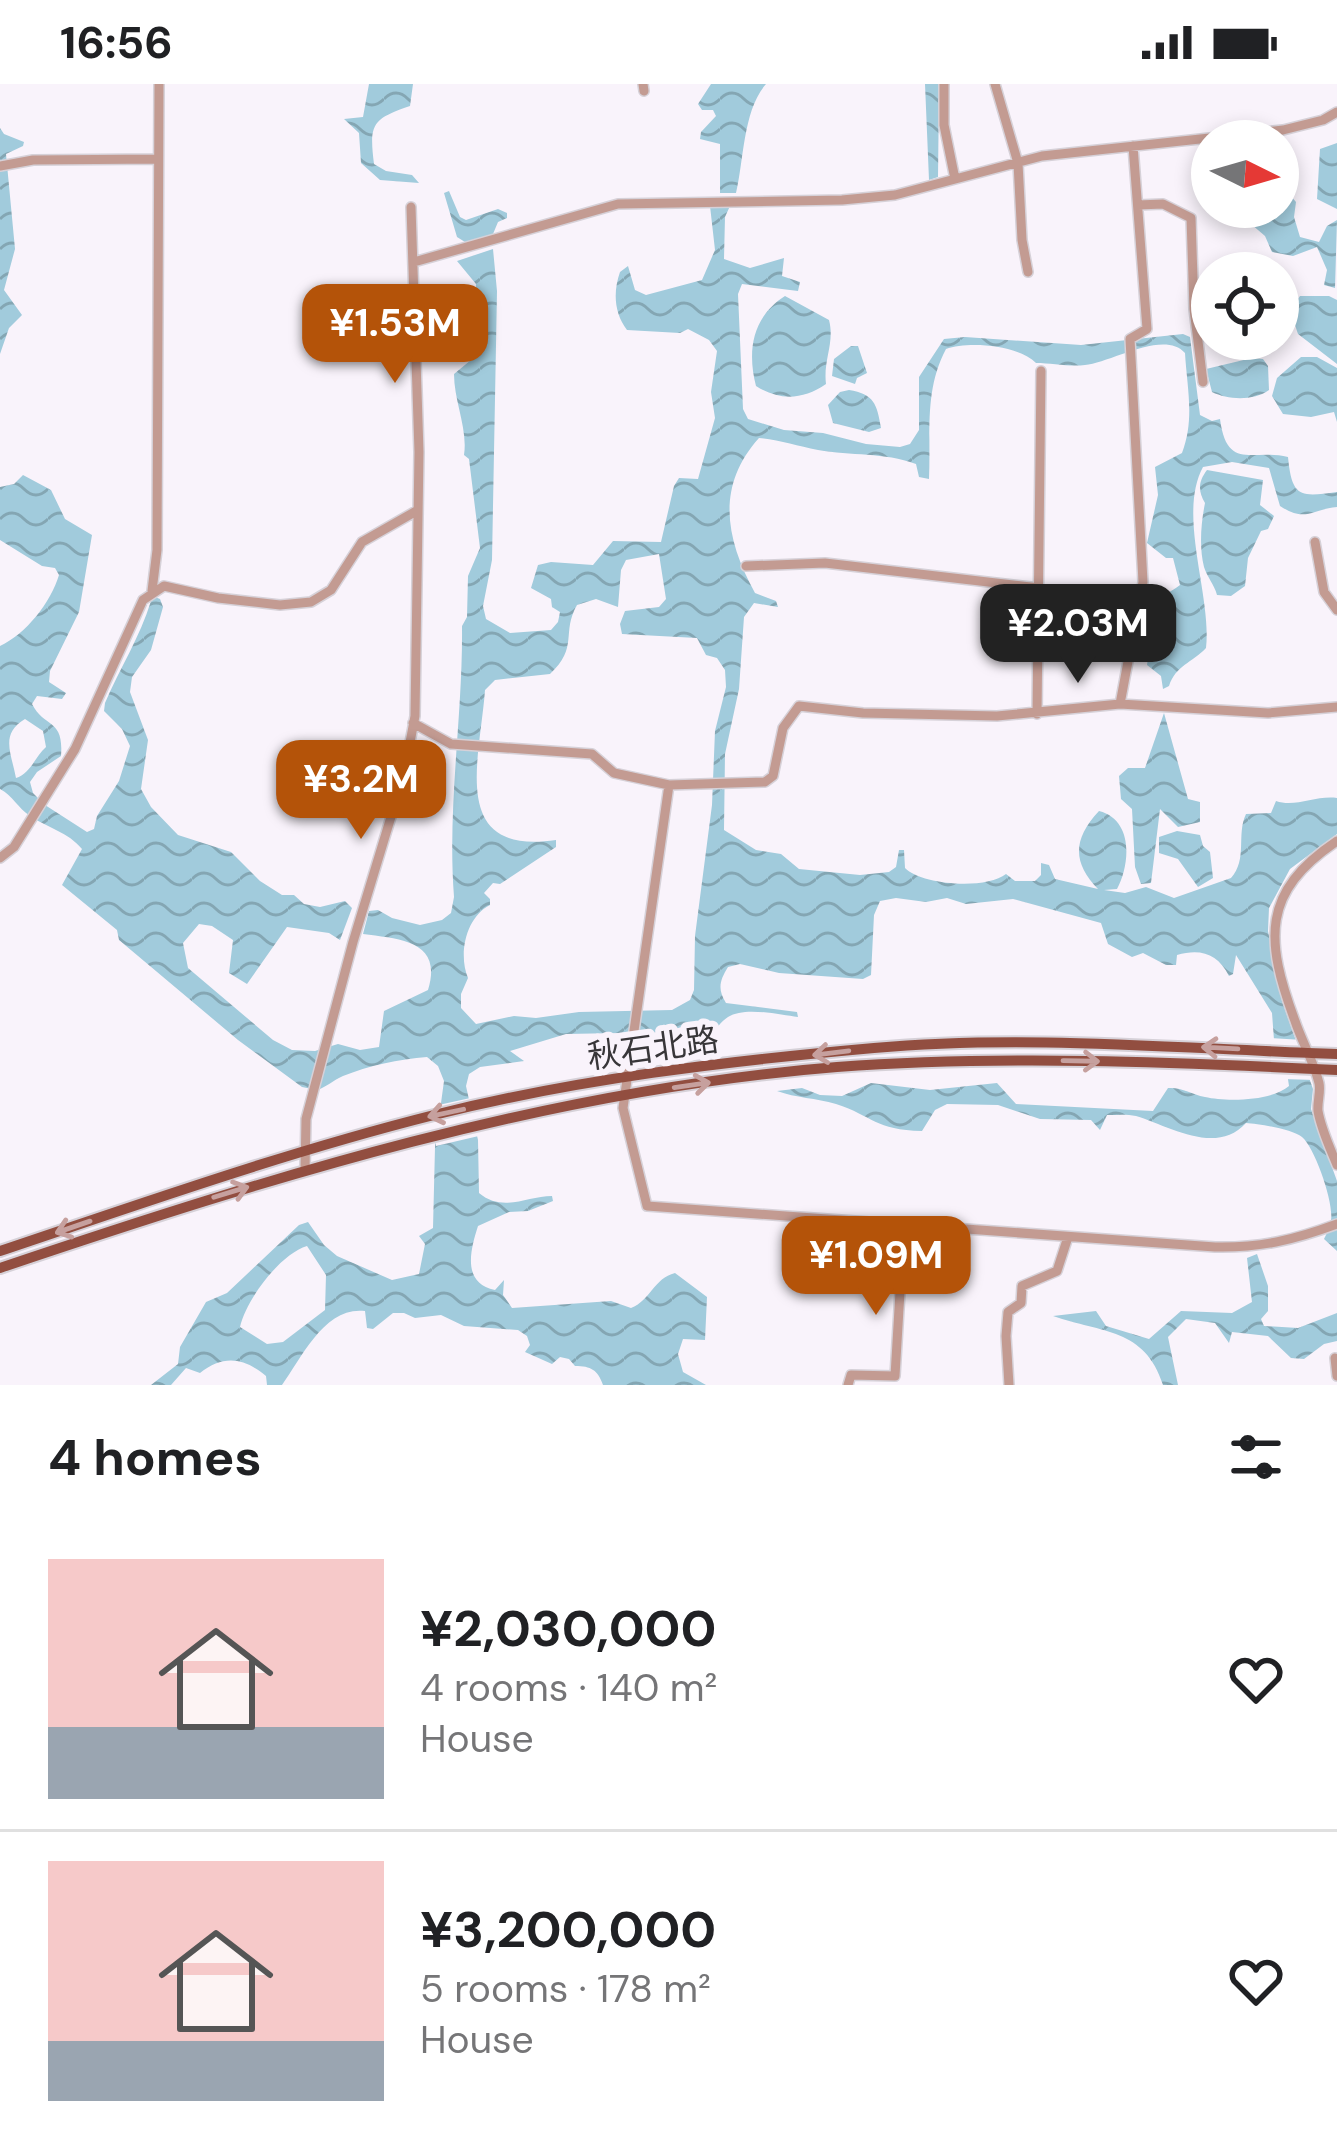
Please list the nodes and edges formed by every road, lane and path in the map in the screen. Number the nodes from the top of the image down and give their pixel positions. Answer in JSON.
{"nodes":[{"id":1,"x":159,"y":84,"type":"edge"},
{"id":2,"x":944,"y":84,"type":"edge"},
{"id":3,"x":995,"y":84,"type":"edge"},
{"id":4,"x":1337,"y":112,"type":"edge"},
{"id":5,"x":1133,"y":146,"type":"junction"},
{"id":6,"x":158,"y":159,"type":"junction"},
{"id":7,"x":1018,"y":163,"type":"junction"},
{"id":8,"x":0,"y":166,"type":"edge"},
{"id":9,"x":955,"y":179,"type":"junction"},
{"id":10,"x":1138,"y":205,"type":"junction"},
{"id":11,"x":411,"y":207,"type":"dead end"},
{"id":12,"x":414,"y":262,"type":"junction"},
{"id":13,"x":1028,"y":272,"type":"dead end"},
{"id":14,"x":1041,"y":371,"type":"dead end"},
{"id":15,"x":1203,"y":382,"type":"dead end"},
{"id":16,"x":418,"y":510,"type":"junction"},
{"id":17,"x":1315,"y":542,"type":"dead end"},
{"id":18,"x":746,"y":566,"type":"dead end"},
{"id":19,"x":1039,"y":588,"type":"junction"},
{"id":20,"x":152,"y":591,"type":"junction"},
{"id":21,"x":1337,"y":610,"type":"edge"},
{"id":22,"x":1120,"y":704,"type":"junction"},
{"id":23,"x":1337,"y":706,"type":"edge"},
{"id":24,"x":1037,"y":714,"type":"junction"},
{"id":25,"x":413,"y":723,"type":"junction"},
{"id":26,"x":670,"y":785,"type":"junction"},
{"id":27,"x":1337,"y":841,"type":"edge"},
{"id":28,"x":0,"y":858,"type":"edge"},
{"id":29,"x":1337,"y":1054,"type":"edge"},
{"id":30,"x":1337,"y":1070,"type":"edge"},
{"id":31,"x":627,"y":1079,"type":"junction"},
{"id":32,"x":627,"y":1096,"type":"junction"},
{"id":33,"x":307,"y":1152,"type":"junction"},
{"id":34,"x":1337,"y":1165,"type":"edge"},
{"id":35,"x":305,"y":1170,"type":"junction"},
{"id":36,"x":1337,"y":1224,"type":"edge"},
{"id":37,"x":904,"y":1225,"type":"junction"},
{"id":38,"x":1068,"y":1237,"type":"junction"},
{"id":39,"x":0,"y":1251,"type":"edge"},
{"id":40,"x":0,"y":1268,"type":"edge"},
{"id":41,"x":1335,"y":1358,"type":"edge"},
{"id":42,"x":1337,"y":1376,"type":"edge"},
{"id":43,"x":895,"y":1381,"type":"edge"},
{"id":44,"x":848,"y":1385,"type":"edge"},
{"id":45,"x":1009,"y":1385,"type":"edge"}],
"edges":[{"from":1,"to":6,"type":"street"},
{"from":2,"to":9,"type":"street"},
{"from":3,"to":7,"type":"street"},
{"from":4,"to":5,"type":"street"},
{"from":5,"to":7,"type":"street"},
{"from":5,"to":10,"type":"street"},
{"from":6,"to":8,"type":"street"},
{"from":6,"to":20,"type":"street"},
{"from":7,"to":9,"type":"street"},
{"from":7,"to":13,"type":"street"},
{"from":9,"to":12,"type":"street"},
{"from":10,"to":15,"type":"street"},
{"from":10,"to":22,"type":"street"},
{"from":11,"to":12,"type":"street"},
{"from":12,"to":16,"type":"street"},
{"from":14,"to":19,"type":"street"},
{"from":16,"to":20,"type":"street"},
{"from":16,"to":25,"type":"street"},
{"from":17,"to":21,"type":"street"},
{"from":18,"to":19,"type":"street"},
{"from":19,"to":24,"type":"street"},
{"from":20,"to":28,"type":"street"},
{"from":22,"to":23,"type":"street"},
{"from":22,"to":24,"type":"street"},
{"from":24,"to":26,"type":"street"},
{"from":25,"to":26,"type":"street"},
{"from":25,"to":33,"type":"street"},
{"from":26,"to":31,"type":"street"},
{"from":27,"to":34,"type":"street"},
{"from":29,"to":31,"type":"main road","name":"秋石北路","one_way":true},
{"from":32,"to":30,"type":"main road","name":"秋石北路","one_way":true},
{"from":31,"to":32,"type":"street"},
{"from":31,"to":33,"type":"main road","name":"秋石北路","one_way":true},
{"from":32,"to":35,"type":"main road","name":"秋石北路"},
{"from":32,"to":37,"type":"street"},
{"from":33,"to":35,"type":"street"},
{"from":33,"to":39,"type":"main road","name":"秋石北路","one_way":true},
{"from":40,"to":35,"type":"main road","name":"秋石北路","one_way":true},
{"from":36,"to":38,"type":"street"},
{"from":37,"to":38,"type":"street"},
{"from":37,"to":43,"type":"street"},
{"from":38,"to":45,"type":"street"},
{"from":41,"to":42,"type":"street"},
{"from":43,"to":44,"type":"street"}]}
